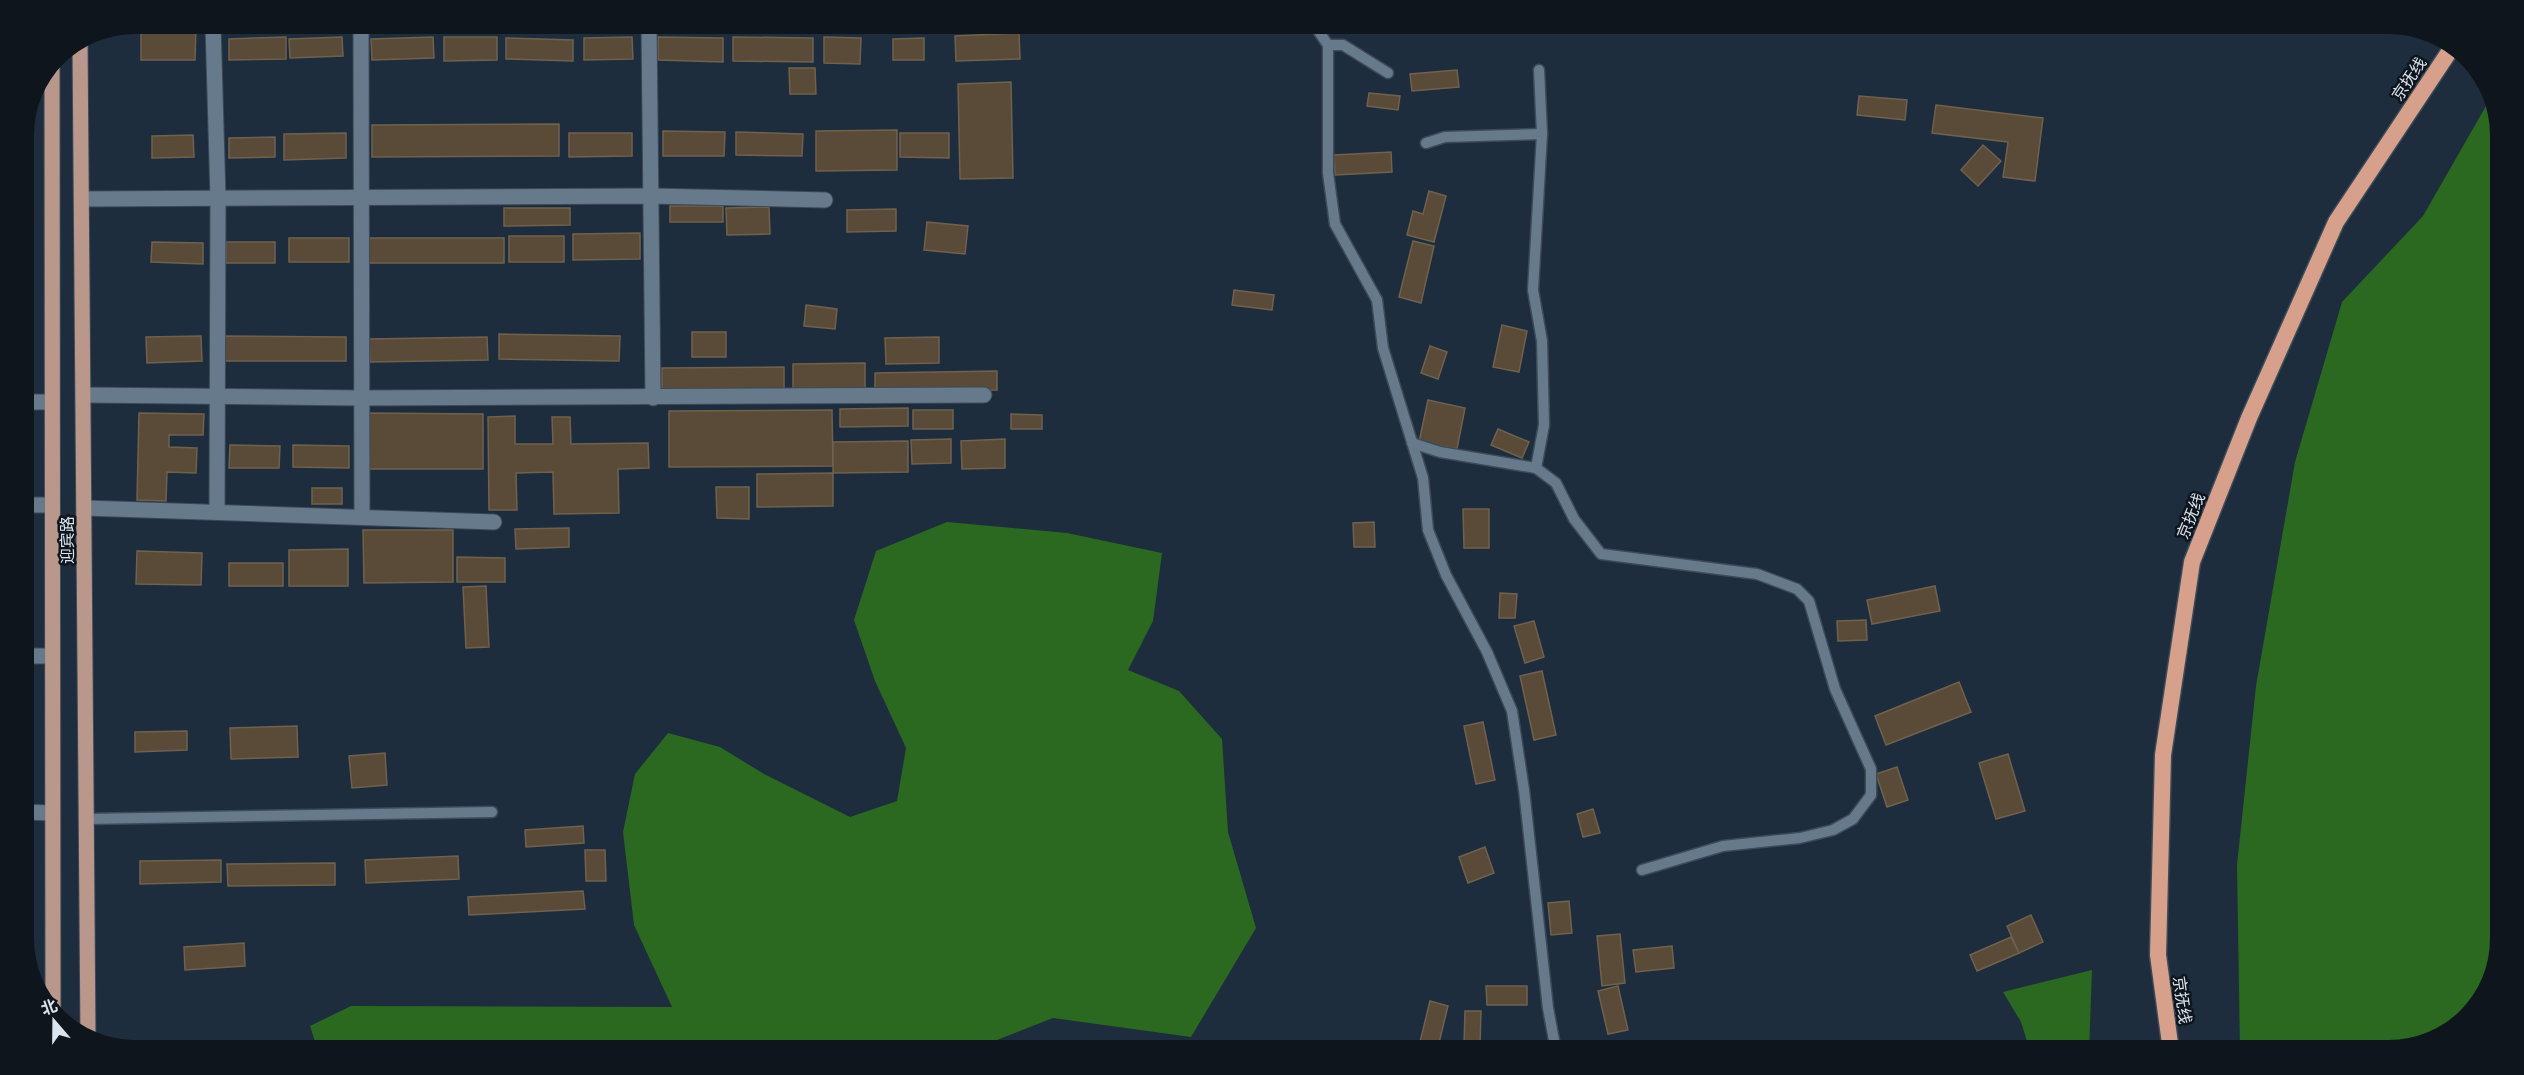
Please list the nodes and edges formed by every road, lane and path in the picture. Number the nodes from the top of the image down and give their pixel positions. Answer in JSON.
{"nodes":[{"id":1,"x":213,"y":34,"type":"edge"},
{"id":2,"x":362,"y":34,"type":"edge"},
{"id":3,"x":649,"y":34,"type":"edge"},
{"id":4,"x":1320,"y":34,"type":"edge"},
{"id":5,"x":1328,"y":45,"type":"junction"},
{"id":6,"x":81,"y":51,"type":"edge"},
{"id":7,"x":2448,"y":54,"type":"edge"},
{"id":8,"x":1539,"y":70,"type":"dead end"},
{"id":9,"x":1388,"y":73,"type":"dead end"},
{"id":10,"x":52,"y":79,"type":"edge"},
{"id":11,"x":1542,"y":134,"type":"junction"},
{"id":12,"x":1426,"y":143,"type":"dead end"},
{"id":13,"x":651,"y":196,"type":"junction"},
{"id":14,"x":363,"y":197,"type":"junction"},
{"id":15,"x":83,"y":198,"type":"junction"},
{"id":16,"x":218,"y":198,"type":"junction"},
{"id":17,"x":825,"y":200,"type":"dead end"},
{"id":18,"x":84,"y":395,"type":"junction"},
{"id":19,"x":984,"y":395,"type":"dead end"},
{"id":20,"x":216,"y":396,"type":"junction"},
{"id":21,"x":361,"y":398,"type":"junction"},
{"id":22,"x":653,"y":398,"type":"junction"},
{"id":23,"x":35,"y":402,"type":"edge"},
{"id":24,"x":51,"y":402,"type":"junction"},
{"id":25,"x":1412,"y":443,"type":"junction"},
{"id":26,"x":1536,"y":468,"type":"junction"},
{"id":27,"x":35,"y":505,"type":"edge"},
{"id":28,"x":50,"y":505,"type":"junction"},
{"id":29,"x":85,"y":508,"type":"junction"},
{"id":30,"x":217,"y":512,"type":"junction"},
{"id":31,"x":362,"y":517,"type":"junction"},
{"id":32,"x":494,"y":522,"type":"dead end"},
{"id":33,"x":35,"y":656,"type":"edge"},
{"id":34,"x":51,"y":656,"type":"junction"},
{"id":35,"x":35,"y":812,"type":"edge"},
{"id":36,"x":492,"y":812,"type":"dead end"},
{"id":37,"x":52,"y":813,"type":"junction"},
{"id":38,"x":87,"y":819,"type":"junction"},
{"id":39,"x":1642,"y":870,"type":"dead end"},
{"id":40,"x":53,"y":991,"type":"edge"},
{"id":41,"x":88,"y":1028,"type":"edge"},
{"id":42,"x":1554,"y":1040,"type":"edge"},
{"id":43,"x":2170,"y":1040,"type":"edge"}],
"edges":[{"from":1,"to":16,"type":"street"},
{"from":2,"to":14,"type":"street"},
{"from":3,"to":13,"type":"street"},
{"from":4,"to":5,"type":"lane"},
{"from":5,"to":9,"type":"lane"},
{"from":5,"to":25,"type":"lane"},
{"from":6,"to":15,"type":"main road","name":"迎宾路"},
{"from":7,"to":43,"type":"highway","name":"京抚线"},
{"from":8,"to":11,"type":"lane"},
{"from":10,"to":24,"type":"main road","name":"迎宾路"},
{"from":11,"to":12,"type":"lane"},
{"from":11,"to":26,"type":"lane"},
{"from":13,"to":14,"type":"street"},
{"from":13,"to":17,"type":"street"},
{"from":13,"to":22,"type":"street"},
{"from":14,"to":16,"type":"street"},
{"from":14,"to":21,"type":"street"},
{"from":15,"to":16,"type":"street"},
{"from":15,"to":18,"type":"main road","name":"迎宾路"},
{"from":16,"to":20,"type":"street"},
{"from":18,"to":20,"type":"street"},
{"from":18,"to":29,"type":"main road","name":"迎宾路"},
{"from":19,"to":22,"type":"street"},
{"from":20,"to":21,"type":"street"},
{"from":20,"to":30,"type":"street"},
{"from":21,"to":22,"type":"street"},
{"from":21,"to":31,"type":"street"},
{"from":23,"to":24,"type":"street"},
{"from":24,"to":28,"type":"main road","name":"迎宾路"},
{"from":25,"to":26,"type":"lane"},
{"from":25,"to":42,"type":"lane"},
{"from":26,"to":39,"type":"lane"},
{"from":27,"to":28,"type":"street"},
{"from":28,"to":34,"type":"main road","name":"迎宾路"},
{"from":29,"to":30,"type":"street"},
{"from":29,"to":38,"type":"main road","name":"迎宾路"},
{"from":30,"to":31,"type":"street"},
{"from":31,"to":32,"type":"street"},
{"from":33,"to":34,"type":"street"},
{"from":34,"to":37,"type":"main road","name":"迎宾路"},
{"from":35,"to":37,"type":"street"},
{"from":36,"to":38,"type":"lane"},
{"from":37,"to":40,"type":"main road","name":"迎宾路"},
{"from":38,"to":41,"type":"main road","name":"迎宾路"}]}
